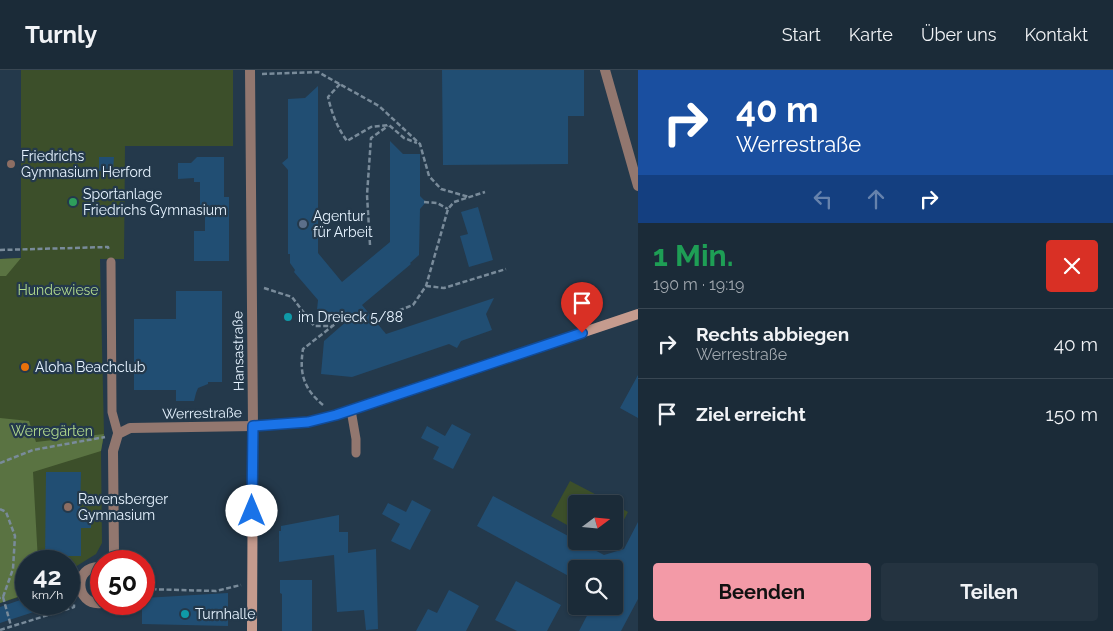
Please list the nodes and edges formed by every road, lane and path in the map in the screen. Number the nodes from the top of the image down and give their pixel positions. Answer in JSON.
{"nodes":[{"id":1,"x":605,"y":70,"type":"edge"},
{"id":2,"x":250,"y":72,"type":"edge"},
{"id":3,"x":340,"y":84,"type":"junction"},
{"id":4,"x":389,"y":125,"type":"junction"},
{"id":5,"x":420,"y":144,"type":"junction"},
{"id":6,"x":638,"y":186,"type":"edge"},
{"id":7,"x":485,"y":192,"type":"dead end"},
{"id":8,"x":469,"y":197,"type":"junction"},
{"id":9,"x":424,"y":202,"type":"dead end"},
{"id":10,"x":448,"y":209,"type":"junction"},
{"id":11,"x":370,"y":245,"type":"dead end"},
{"id":12,"x":0,"y":250,"type":"edge"},
{"id":13,"x":111,"y":262,"type":"joint"},
{"id":14,"x":506,"y":270,"type":"dead end"},
{"id":15,"x":251,"y":284,"type":"junction"},
{"id":16,"x":426,"y":286,"type":"junction"},
{"id":17,"x":638,"y":314,"type":"edge"},
{"id":18,"x":385,"y":316,"type":"dead end"},
{"id":19,"x":339,"y":321,"type":"dead end"},
{"id":20,"x":334,"y":326,"type":"junction"},
{"id":21,"x":351,"y":410,"type":"junction"},
{"id":22,"x":336,"y":415,"type":"junction"},
{"id":23,"x":253,"y":426,"type":"junction"},
{"id":24,"x":118,"y":434,"type":"junction"},
{"id":25,"x":356,"y":453,"type":"dead end"},
{"id":26,"x":0,"y":463,"type":"edge"},
{"id":27,"x":0,"y":509,"type":"edge"},
{"id":28,"x":114,"y":550,"type":"edge"},
{"id":29,"x":90,"y":569,"type":"edge"},
{"id":30,"x":252,"y":582,"type":"junction"},
{"id":31,"x":155,"y":589,"type":"edge"},
{"id":32,"x":81,"y":592,"type":"junction"},
{"id":33,"x":1,"y":597,"type":"edge"},
{"id":34,"x":90,"y":601,"type":"edge"},
{"id":35,"x":11,"y":626,"type":"junction"},
{"id":36,"x":0,"y":630,"type":"edge"},
{"id":37,"x":252,"y":631,"type":"edge"}],
"edges":[{"from":1,"to":6,"type":"street"},
{"from":2,"to":3,"type":"path"},
{"from":2,"to":15,"type":"street","name":"Hansastraße"},
{"from":3,"to":4,"type":"path"},
{"from":3,"to":5,"type":"path"},
{"from":4,"to":5,"type":"path"},
{"from":4,"to":11,"type":"path"},
{"from":5,"to":8,"type":"path"},
{"from":7,"to":8,"type":"path"},
{"from":8,"to":10,"type":"path"},
{"from":9,"to":10,"type":"path"},
{"from":10,"to":16,"type":"path"},
{"from":12,"to":13,"type":"path"},
{"from":13,"to":24,"type":"lane"},
{"from":14,"to":16,"type":"path"},
{"from":15,"to":20,"type":"path"},
{"from":15,"to":23,"type":"street","name":"Hansastraße"},
{"from":16,"to":18,"type":"path"},
{"from":17,"to":21,"type":"main road","name":"Werrestraße"},
{"from":19,"to":20,"type":"path"},
{"from":20,"to":22,"type":"path"},
{"from":21,"to":22,"type":"main road","name":"Werrestraße"},
{"from":21,"to":25,"type":"lane"},
{"from":22,"to":23,"type":"main road","name":"Werrestraße"},
{"from":23,"to":24,"type":"street","name":"Werrestraße"},
{"from":23,"to":30,"type":"main road","name":"Hansastraße"},
{"from":24,"to":26,"type":"path"},
{"from":24,"to":28,"type":"street"},
{"from":27,"to":33,"type":"path"},
{"from":29,"to":32,"type":"street"},
{"from":30,"to":31,"type":"path"},
{"from":30,"to":37,"type":"main road","name":"Hansastraße"},
{"from":32,"to":34,"type":"street"},
{"from":32,"to":35,"type":"path"},
{"from":33,"to":35,"type":"path"},
{"from":35,"to":36,"type":"path"}]}
